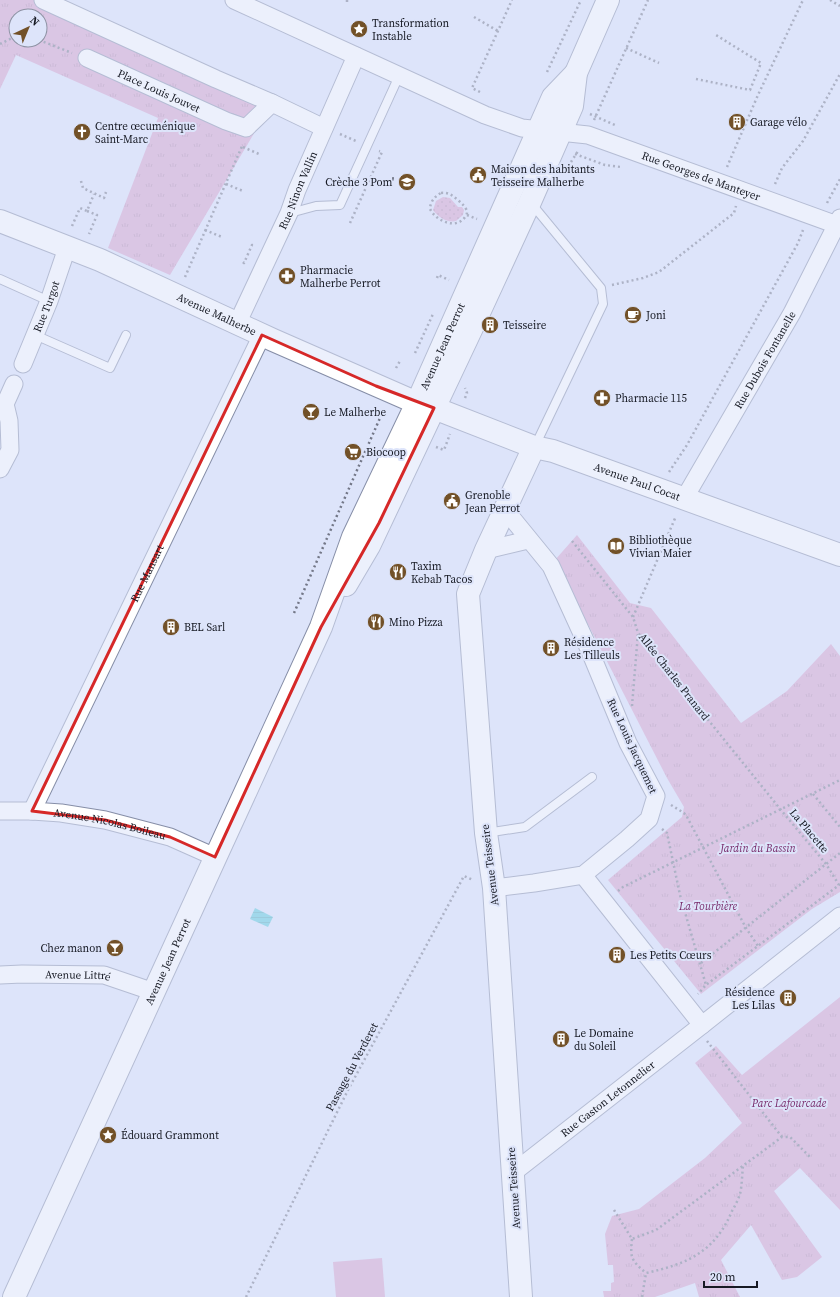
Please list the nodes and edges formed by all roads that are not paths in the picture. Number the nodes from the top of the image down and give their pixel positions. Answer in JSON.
{"nodes":[{"id":1,"x":43,"y":0,"type":"edge"},
{"id":2,"x":234,"y":0,"type":"edge"},
{"id":3,"x":608,"y":0,"type":"edge"},
{"id":4,"x":356,"y":56,"type":"junction"},
{"id":5,"x":87,"y":58,"type":"road end"},
{"id":6,"x":576,"y":73,"type":"junction"},
{"id":7,"x":399,"y":76,"type":"junction"},
{"id":8,"x":272,"y":102,"type":"junction"},
{"id":9,"x":324,"y":128,"type":"junction"},
{"id":10,"x":539,"y":130,"type":"junction"},
{"id":11,"x":561,"y":132,"type":"junction"},
{"id":12,"x":530,"y":202,"type":"junction"},
{"id":13,"x":289,"y":213,"type":"junction"},
{"id":14,"x":0,"y":221,"type":"edge"},
{"id":15,"x":839,"y":223,"type":"edge"},
{"id":16,"x":67,"y":248,"type":"junction"},
{"id":17,"x":0,"y":279,"type":"edge"},
{"id":18,"x":49,"y":301,"type":"junction"},
{"id":19,"x":237,"y":324,"type":"junction"},
{"id":20,"x":126,"y":334,"type":"dead end"},
{"id":21,"x":35,"y":335,"type":"junction"},
{"id":22,"x":262,"y":335,"type":"junction"},
{"id":23,"x":23,"y":364,"type":"dead end"},
{"id":24,"x":14,"y":384,"type":"dead end"},
{"id":25,"x":3,"y":405,"type":"edge"},
{"id":26,"x":426,"y":406,"type":"junction"},
{"id":27,"x":534,"y":447,"type":"junction"},
{"id":28,"x":0,"y":469,"type":"edge"},
{"id":29,"x":684,"y":499,"type":"junction"},
{"id":30,"x":505,"y":512,"type":"junction"},
{"id":31,"x":528,"y":540,"type":"junction"},
{"id":32,"x":486,"y":550,"type":"junction"},
{"id":33,"x":840,"y":555,"type":"edge"},
{"id":34,"x":592,"y":777,"type":"dead end"},
{"id":35,"x":0,"y":811,"type":"edge"},
{"id":36,"x":32,"y":811,"type":"junction"},
{"id":37,"x":486,"y":832,"type":"junction"},
{"id":38,"x":215,"y":858,"type":"junction"},
{"id":39,"x":583,"y":875,"type":"junction"},
{"id":40,"x":494,"y":888,"type":"junction"},
{"id":41,"x":840,"y":916,"type":"edge"},
{"id":42,"x":0,"y":975,"type":"edge"},
{"id":43,"x":154,"y":992,"type":"junction"},
{"id":44,"x":702,"y":1025,"type":"junction"},
{"id":45,"x":514,"y":1172,"type":"junction"},
{"id":46,"x":14,"y":1297,"type":"edge"},
{"id":47,"x":521,"y":1297,"type":"edge"}],
"edges":[{"from":1,"to":8,"type":"street"},
{"from":2,"to":4,"type":"street"},
{"from":3,"to":6,"type":"main road","name":"Avenue Jean Perrot"},
{"from":4,"to":7,"type":"street"},
{"from":4,"to":9,"type":"street","name":"Rue Ninon Vallin"},
{"from":5,"to":8,"type":"street","name":"Place Louis Jouvet"},
{"from":6,"to":10,"type":"main road","name":"Avenue Jean Perrot"},
{"from":6,"to":11,"type":"main road","name":"Avenue Jean Perrot"},
{"from":7,"to":10,"type":"street"},
{"from":7,"to":13,"type":"lane"},
{"from":8,"to":9,"type":"street"},
{"from":9,"to":13,"type":"street","name":"Rue Ninon Vallin"},
{"from":10,"to":11,"type":"street","name":"Rue Georges de Manteyer"},
{"from":10,"to":26,"type":"main road","name":"Avenue Jean Perrot"},
{"from":11,"to":12,"type":"main road","name":"Avenue Jean Perrot"},
{"from":11,"to":15,"type":"street","name":"Rue Georges de Manteyer"},
{"from":12,"to":26,"type":"main road","name":"Avenue Jean Perrot"},
{"from":12,"to":27,"type":"lane"},
{"from":13,"to":19,"type":"street","name":"Rue Ninon Vallin"},
{"from":14,"to":16,"type":"main road","name":"Avenue Malherbe"},
{"from":15,"to":29,"type":"street","name":"Rue Dubois Fontanelle"},
{"from":16,"to":18,"type":"street","name":"Rue Turgot"},
{"from":16,"to":19,"type":"main road","name":"Avenue Malherbe"},
{"from":17,"to":18,"type":"lane"},
{"from":18,"to":21,"type":"street","name":"Rue Turgot"},
{"from":19,"to":22,"type":"main road","name":"Avenue Malherbe"},
{"from":20,"to":21,"type":"lane"},
{"from":21,"to":23,"type":"street","name":"Rue Turgot"},
{"from":22,"to":26,"type":"main road","name":"Avenue Malherbe"},
{"from":22,"to":36,"type":"street","name":"Rue Mansart"},
{"from":24,"to":25,"type":"street"},
{"from":25,"to":28,"type":"street"},
{"from":26,"to":27,"type":"main road","name":"Avenue Paul Cocat"},
{"from":26,"to":38,"type":"main road","name":"Avenue Jean Perrot"},
{"from":27,"to":29,"type":"main road","name":"Avenue Paul Cocat"},
{"from":27,"to":30,"type":"main road","name":"Avenue Teisseire"},
{"from":29,"to":33,"type":"main road","name":"Avenue Paul Cocat"},
{"from":30,"to":31,"type":"street","name":"Rue Louis Jacquemet"},
{"from":30,"to":32,"type":"main road","name":"Avenue Teisseire"},
{"from":31,"to":32,"type":"street"},
{"from":31,"to":39,"type":"street","name":"Rue Louis Jacquemet"},
{"from":32,"to":37,"type":"main road","name":"Avenue Teisseire"},
{"from":34,"to":37,"type":"lane"},
{"from":35,"to":36,"type":"street","name":"Avenue Nicolas Boileau"},
{"from":36,"to":38,"type":"street","name":"Avenue Nicolas Boileau"},
{"from":37,"to":40,"type":"main road","name":"Avenue Teisseire"},
{"from":38,"to":43,"type":"main road","name":"Avenue Jean Perrot"},
{"from":39,"to":40,"type":"street"},
{"from":39,"to":44,"type":"street"},
{"from":40,"to":45,"type":"main road","name":"Avenue Teisseire"},
{"from":41,"to":44,"type":"street","name":"Rue Gaston Letonnelier"},
{"from":42,"to":43,"type":"street","name":"Avenue Littré"},
{"from":43,"to":46,"type":"main road","name":"Avenue Jean Perrot"},
{"from":44,"to":45,"type":"street","name":"Rue Gaston Letonnelier"},
{"from":45,"to":47,"type":"main road","name":"Avenue Teisseire"}]}
